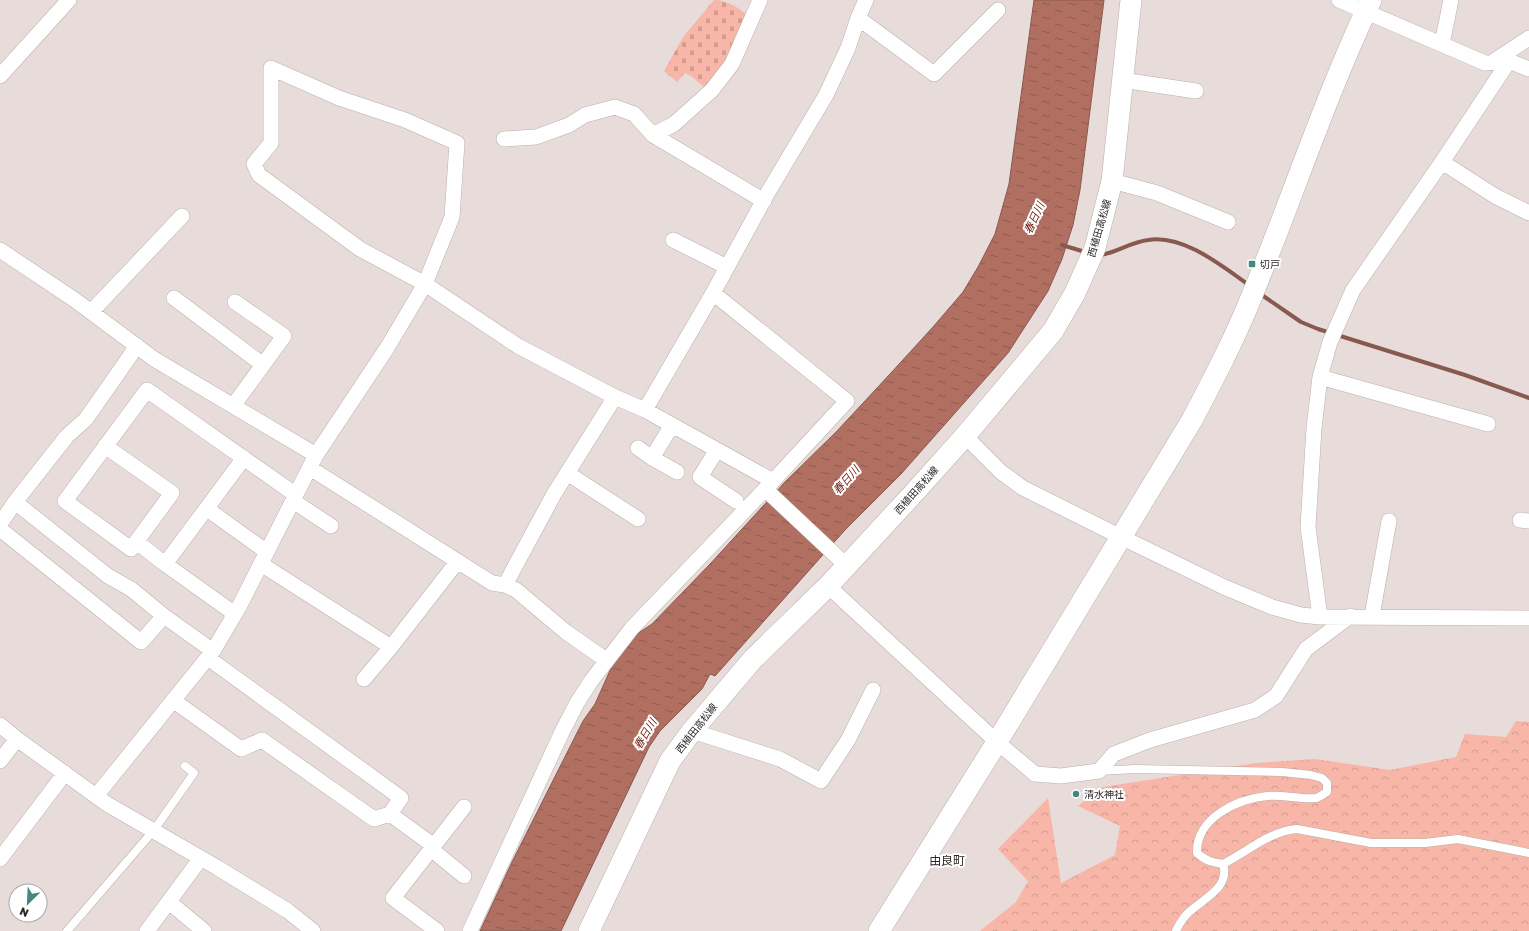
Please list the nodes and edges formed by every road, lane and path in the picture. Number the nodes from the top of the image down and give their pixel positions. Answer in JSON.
{"nodes":[{"id":1,"x":70,"y":0,"type":"edge"},
{"id":2,"x":760,"y":0,"type":"edge"},
{"id":3,"x":866,"y":0,"type":"edge"},
{"id":4,"x":1131,"y":0,"type":"edge"},
{"id":5,"x":1339,"y":0,"type":"edge"},
{"id":6,"x":1451,"y":0,"type":"edge"},
{"id":7,"x":1368,"y":6,"type":"edge"},
{"id":8,"x":998,"y":10,"type":"dead end"},
{"id":9,"x":858,"y":18,"type":"junction"},
{"id":10,"x":1529,"y":38,"type":"edge"},
{"id":11,"x":1442,"y":44,"type":"junction"},
{"id":12,"x":1509,"y":61,"type":"junction"},
{"id":13,"x":1491,"y":62,"type":"junction"},
{"id":14,"x":1529,"y":69,"type":"edge"},
{"id":15,"x":0,"y":76,"type":"edge"},
{"id":16,"x":1122,"y":80,"type":"junction"},
{"id":17,"x":1196,"y":91,"type":"dead end"},
{"id":18,"x":653,"y":135,"type":"junction"},
{"id":19,"x":504,"y":139,"type":"dead end"},
{"id":20,"x":1442,"y":162,"type":"junction"},
{"id":21,"x":1112,"y":182,"type":"junction"},
{"id":22,"x":764,"y":201,"type":"junction"},
{"id":23,"x":1529,"y":213,"type":"edge"},
{"id":24,"x":182,"y":216,"type":"dead end"},
{"id":25,"x":1228,"y":222,"type":"dead end"},
{"id":26,"x":673,"y":240,"type":"dead end"},
{"id":27,"x":0,"y":250,"type":"edge"},
{"id":28,"x":727,"y":267,"type":"junction"},
{"id":29,"x":425,"y":284,"type":"junction"},
{"id":30,"x":713,"y":293,"type":"junction"},
{"id":31,"x":174,"y":298,"type":"dead end"},
{"id":32,"x":235,"y":302,"type":"dead end"},
{"id":33,"x":91,"y":312,"type":"junction"},
{"id":34,"x":137,"y":346,"type":"junction"},
{"id":35,"x":263,"y":364,"type":"junction"},
{"id":36,"x":1320,"y":376,"type":"junction"},
{"id":37,"x":614,"y":397,"type":"junction"},
{"id":38,"x":233,"y":406,"type":"junction"},
{"id":39,"x":645,"y":410,"type":"junction"},
{"id":40,"x":1488,"y":424,"type":"dead end"},
{"id":41,"x":672,"y":425,"type":"junction"},
{"id":42,"x":965,"y":436,"type":"junction"},
{"id":43,"x":105,"y":446,"type":"junction"},
{"id":44,"x":638,"y":448,"type":"dead end"},
{"id":45,"x":717,"y":450,"type":"junction"},
{"id":46,"x":244,"y":458,"type":"junction"},
{"id":47,"x":652,"y":458,"type":"junction"},
{"id":48,"x":313,"y":461,"type":"junction"},
{"id":49,"x":676,"y":472,"type":"dead end"},
{"id":50,"x":567,"y":473,"type":"junction"},
{"id":51,"x":769,"y":485,"type":"junction"},
{"id":52,"x":294,"y":498,"type":"junction"},
{"id":53,"x":736,"y":501,"type":"dead end"},
{"id":54,"x":15,"y":502,"type":"junction"},
{"id":55,"x":207,"y":509,"type":"junction"},
{"id":56,"x":638,"y":519,"type":"dead end"},
{"id":57,"x":1389,"y":521,"type":"dead end"},
{"id":58,"x":0,"y":524,"type":"edge"},
{"id":59,"x":331,"y":526,"type":"dead end"},
{"id":60,"x":0,"y":530,"type":"edge"},
{"id":61,"x":1121,"y":538,"type":"junction"},
{"id":62,"x":137,"y":542,"type":"junction"},
{"id":63,"x":264,"y":558,"type":"junction"},
{"id":64,"x":457,"y":562,"type":"junction"},
{"id":65,"x":166,"y":564,"type":"junction"},
{"id":66,"x":847,"y":566,"type":"junction"},
{"id":67,"x":505,"y":585,"type":"junction"},
{"id":68,"x":828,"y":586,"type":"junction"},
{"id":69,"x":235,"y":614,"type":"junction"},
{"id":70,"x":164,"y":616,"type":"junction"},
{"id":71,"x":1320,"y":616,"type":"junction"},
{"id":72,"x":1350,"y":616,"type":"junction"},
{"id":73,"x":1372,"y":616,"type":"junction"},
{"id":74,"x":1529,"y":618,"type":"edge"},
{"id":75,"x":392,"y":647,"type":"junction"},
{"id":76,"x":211,"y":654,"type":"junction"},
{"id":77,"x":606,"y":660,"type":"junction"},
{"id":78,"x":364,"y":680,"type":"dead end"},
{"id":79,"x":873,"y":690,"type":"dead end"},
{"id":80,"x":174,"y":701,"type":"junction"},
{"id":81,"x":0,"y":725,"type":"edge"},
{"id":82,"x":692,"y":730,"type":"junction"},
{"id":83,"x":17,"y":739,"type":"junction"},
{"id":84,"x":998,"y":742,"type":"junction"},
{"id":85,"x":0,"y":761,"type":"edge"},
{"id":86,"x":185,"y":766,"type":"dead end"},
{"id":87,"x":1099,"y":771,"type":"junction"},
{"id":88,"x":65,"y":773,"type":"junction"},
{"id":89,"x":96,"y":796,"type":"junction"},
{"id":90,"x":464,"y":807,"type":"dead end"},
{"id":91,"x":390,"y":814,"type":"junction"},
{"id":92,"x":154,"y":830,"type":"junction"},
{"id":93,"x":432,"y":848,"type":"junction"},
{"id":94,"x":1529,"y":853,"type":"edge"},
{"id":95,"x":201,"y":858,"type":"junction"},
{"id":96,"x":0,"y":859,"type":"edge"},
{"id":97,"x":1223,"y":864,"type":"junction"},
{"id":98,"x":464,"y":876,"type":"dead end"},
{"id":99,"x":168,"y":902,"type":"junction"},
{"id":100,"x":310,"y":930,"type":"edge"},
{"id":101,"x":67,"y":931,"type":"edge"},
{"id":102,"x":147,"y":931,"type":"edge"},
{"id":103,"x":204,"y":931,"type":"edge"},
{"id":104,"x":437,"y":931,"type":"edge"},
{"id":105,"x":470,"y":931,"type":"edge"},
{"id":106,"x":589,"y":931,"type":"edge"},
{"id":107,"x":879,"y":931,"type":"edge"},
{"id":108,"x":1176,"y":931,"type":"edge"}],
"edges":[{"from":1,"to":15,"type":"street"},
{"from":2,"to":18,"type":"street"},
{"from":3,"to":9,"type":"street"},
{"from":4,"to":16,"type":"main road","name":"西植田高松線"},
{"from":5,"to":7,"type":"street"},
{"from":6,"to":11,"type":"street"},
{"from":7,"to":11,"type":"street"},
{"from":7,"to":61,"type":"main road"},
{"from":8,"to":9,"type":"street"},
{"from":9,"to":22,"type":"street"},
{"from":10,"to":13,"type":"street"},
{"from":11,"to":13,"type":"street"},
{"from":12,"to":13,"type":"street"},
{"from":12,"to":14,"type":"street"},
{"from":12,"to":20,"type":"street"},
{"from":16,"to":17,"type":"street"},
{"from":16,"to":21,"type":"main road","name":"西植田高松線"},
{"from":18,"to":19,"type":"street"},
{"from":18,"to":22,"type":"street"},
{"from":20,"to":23,"type":"street"},
{"from":20,"to":36,"type":"street"},
{"from":21,"to":25,"type":"street"},
{"from":21,"to":42,"type":"main road","name":"西植田高松線"},
{"from":22,"to":28,"type":"street"},
{"from":24,"to":33,"type":"street"},
{"from":26,"to":28,"type":"street"},
{"from":27,"to":33,"type":"street"},
{"from":28,"to":30,"type":"street"},
{"from":29,"to":29,"type":"street"},
{"from":29,"to":37,"type":"street"},
{"from":29,"to":48,"type":"street"},
{"from":30,"to":39,"type":"street"},
{"from":30,"to":51,"type":"street"},
{"from":31,"to":35,"type":"street"},
{"from":32,"to":35,"type":"street"},
{"from":33,"to":34,"type":"street"},
{"from":34,"to":38,"type":"street"},
{"from":34,"to":54,"type":"street"},
{"from":35,"to":38,"type":"street"},
{"from":36,"to":40,"type":"street"},
{"from":36,"to":71,"type":"street"},
{"from":37,"to":39,"type":"street"},
{"from":37,"to":50,"type":"street"},
{"from":38,"to":48,"type":"street"},
{"from":39,"to":41,"type":"street"},
{"from":41,"to":45,"type":"street"},
{"from":41,"to":47,"type":"street"},
{"from":42,"to":61,"type":"street"},
{"from":42,"to":66,"type":"main road","name":"西植田高松線"},
{"from":43,"to":46,"type":"street"},
{"from":43,"to":62,"type":"street"},
{"from":43,"to":62,"type":"street"},
{"from":44,"to":47,"type":"street"},
{"from":45,"to":51,"type":"street"},
{"from":45,"to":53,"type":"street"},
{"from":46,"to":52,"type":"street"},
{"from":46,"to":55,"type":"street"},
{"from":47,"to":49,"type":"street"},
{"from":48,"to":52,"type":"street"},
{"from":48,"to":64,"type":"street"},
{"from":50,"to":56,"type":"street"},
{"from":50,"to":67,"type":"street"},
{"from":51,"to":66,"type":"street"},
{"from":51,"to":77,"type":"street"},
{"from":52,"to":59,"type":"street"},
{"from":52,"to":63,"type":"street"},
{"from":54,"to":58,"type":"street"},
{"from":54,"to":70,"type":"street"},
{"from":55,"to":63,"type":"street"},
{"from":55,"to":65,"type":"street"},
{"from":57,"to":73,"type":"street"},
{"from":60,"to":70,"type":"street"},
{"from":61,"to":71,"type":"street"},
{"from":61,"to":84,"type":"main road"},
{"from":62,"to":65,"type":"street"},
{"from":63,"to":69,"type":"street"},
{"from":63,"to":75,"type":"street"},
{"from":64,"to":67,"type":"street"},
{"from":64,"to":75,"type":"street"},
{"from":65,"to":69,"type":"street"},
{"from":66,"to":68,"type":"main road","name":"西植田高松線"},
{"from":67,"to":77,"type":"street"},
{"from":68,"to":82,"type":"main road","name":"西植田高松線"},
{"from":68,"to":84,"type":"street"},
{"from":69,"to":76,"type":"street"},
{"from":70,"to":76,"type":"street"},
{"from":71,"to":72,"type":"street"},
{"from":72,"to":73,"type":"street"},
{"from":72,"to":87,"type":"street"},
{"from":73,"to":74,"type":"street"},
{"from":75,"to":78,"type":"street"},
{"from":76,"to":80,"type":"street"},
{"from":76,"to":91,"type":"street"},
{"from":77,"to":105,"type":"street"},
{"from":79,"to":82,"type":"street"},
{"from":80,"to":89,"type":"street"},
{"from":80,"to":91,"type":"street"},
{"from":81,"to":83,"type":"street"},
{"from":82,"to":106,"type":"main road","name":"西植田高松線"},
{"from":83,"to":85,"type":"street"},
{"from":83,"to":88,"type":"street"},
{"from":84,"to":87,"type":"street"},
{"from":84,"to":107,"type":"main road"},
{"from":86,"to":92,"type":"lane"},
{"from":87,"to":97,"type":"lane"},
{"from":88,"to":89,"type":"street"},
{"from":88,"to":96,"type":"street"},
{"from":89,"to":92,"type":"street"},
{"from":90,"to":93,"type":"street"},
{"from":91,"to":93,"type":"street"},
{"from":92,"to":95,"type":"street"},
{"from":92,"to":101,"type":"lane"},
{"from":93,"to":98,"type":"street"},
{"from":93,"to":104,"type":"street"},
{"from":94,"to":97,"type":"lane"},
{"from":95,"to":99,"type":"street"},
{"from":95,"to":100,"type":"street"},
{"from":97,"to":108,"type":"lane"},
{"from":99,"to":102,"type":"street"},
{"from":99,"to":103,"type":"street"}]}
